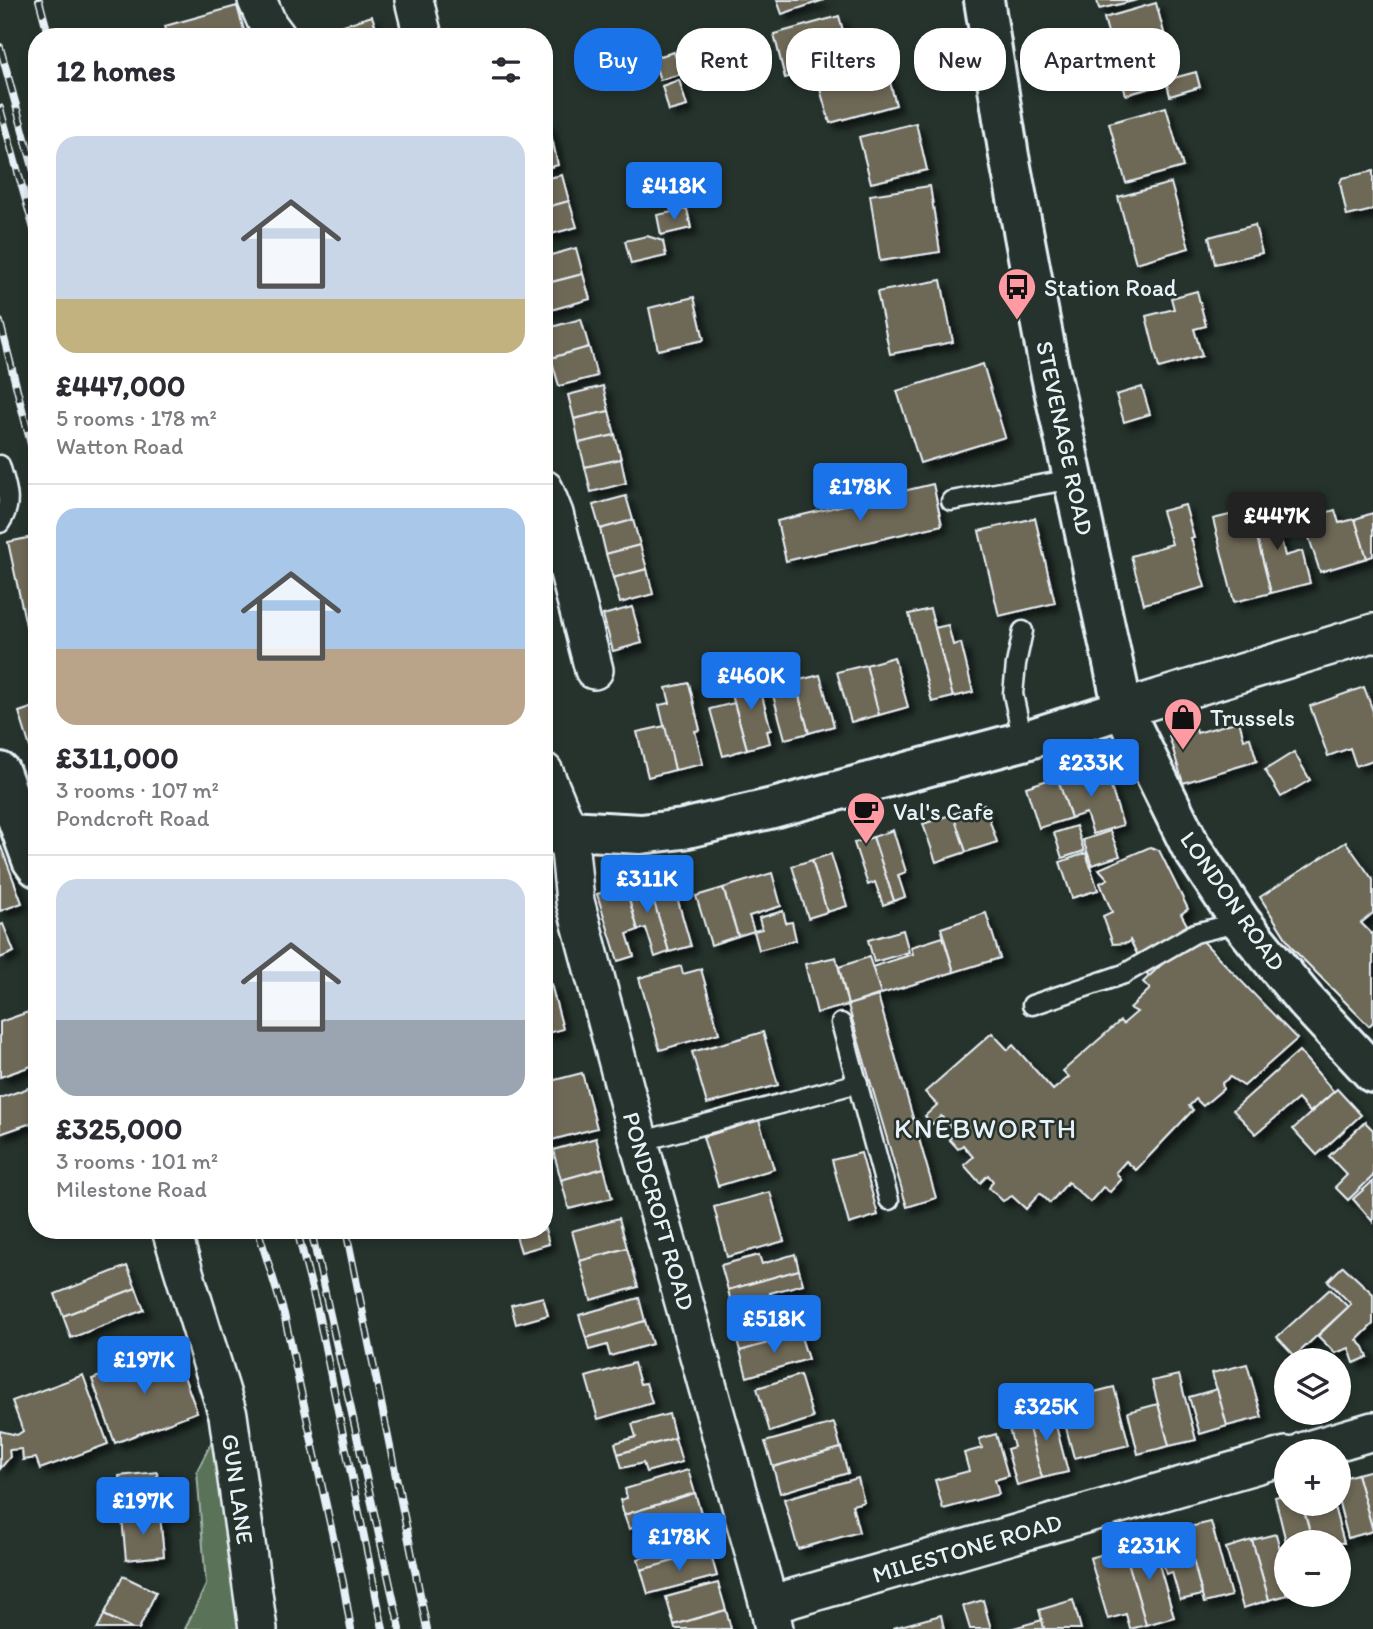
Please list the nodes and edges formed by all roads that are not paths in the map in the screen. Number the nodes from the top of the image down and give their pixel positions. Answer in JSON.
{"nodes":[{"id":1,"x":257,"y":0,"type":"edge"},
{"id":2,"x":414,"y":0,"type":"edge"},
{"id":3,"x":984,"y":0,"type":"edge"},
{"id":4,"x":270,"y":28,"type":"edge"},
{"id":5,"x":421,"y":28,"type":"edge"},
{"id":6,"x":0,"y":464,"type":"edge"},
{"id":7,"x":1073,"y":479,"type":"junction"},
{"id":8,"x":951,"y":501,"type":"dead end"},
{"id":9,"x":553,"y":512,"type":"edge"},
{"id":10,"x":0,"y":523,"type":"edge"},
{"id":11,"x":1023,"y":631,"type":"dead end"},
{"id":12,"x":1373,"y":633,"type":"edge"},
{"id":13,"x":594,"y":670,"type":"dead end"},
{"id":14,"x":1123,"y":709,"type":"junction"},
{"id":15,"x":1023,"y":741,"type":"junction"},
{"id":16,"x":0,"y":772,"type":"edge"},
{"id":17,"x":556,"y":833,"type":"edge"},
{"id":18,"x":28,"y":849,"type":"edge"},
{"id":19,"x":1241,"y":922,"type":"junction"},
{"id":20,"x":1032,"y":1005,"type":"dead end"},
{"id":21,"x":841,"y":1023,"type":"dead end"},
{"id":22,"x":1373,"y":1073,"type":"edge"},
{"id":23,"x":858,"y":1083,"type":"junction"},
{"id":24,"x":639,"y":1142,"type":"junction"},
{"id":25,"x":889,"y":1200,"type":"dead end"},
{"id":26,"x":174,"y":1239,"type":"edge"},
{"id":27,"x":1373,"y":1431,"type":"edge"},
{"id":28,"x":1346,"y":1439,"type":"edge"},
{"id":29,"x":1274,"y":1460,"type":"edge"},
{"id":30,"x":771,"y":1617,"type":"edge"},
{"id":31,"x":257,"y":1629,"type":"edge"}],
"edges":[{"from":1,"to":4,"type":"street"},
{"from":2,"to":5,"type":"street"},
{"from":3,"to":7,"type":"main road","name":"STEVENAGE ROAD"},
{"from":6,"to":10,"type":"lane"},
{"from":7,"to":8,"type":"lane"},
{"from":7,"to":14,"type":"main road","name":"STEVENAGE ROAD"},
{"from":9,"to":13,"type":"street"},
{"from":11,"to":15,"type":"lane"},
{"from":12,"to":14,"type":"street"},
{"from":14,"to":15,"type":"main road"},
{"from":14,"to":19,"type":"main road","name":"LONDON ROAD"},
{"from":15,"to":17,"type":"main road"},
{"from":16,"to":18,"type":"main road"},
{"from":17,"to":24,"type":"street","name":"PONDCROFT ROAD"},
{"from":19,"to":20,"type":"lane"},
{"from":19,"to":22,"type":"main road","name":"LONDON ROAD"},
{"from":21,"to":23,"type":"lane"},
{"from":23,"to":24,"type":"lane"},
{"from":23,"to":25,"type":"lane"},
{"from":24,"to":30,"type":"street","name":"PONDCROFT ROAD"},
{"from":26,"to":31,"type":"street","name":"GUN LANE"},
{"from":27,"to":28,"type":"street"},
{"from":29,"to":30,"type":"street","name":"MILESTONE ROAD"}]}
